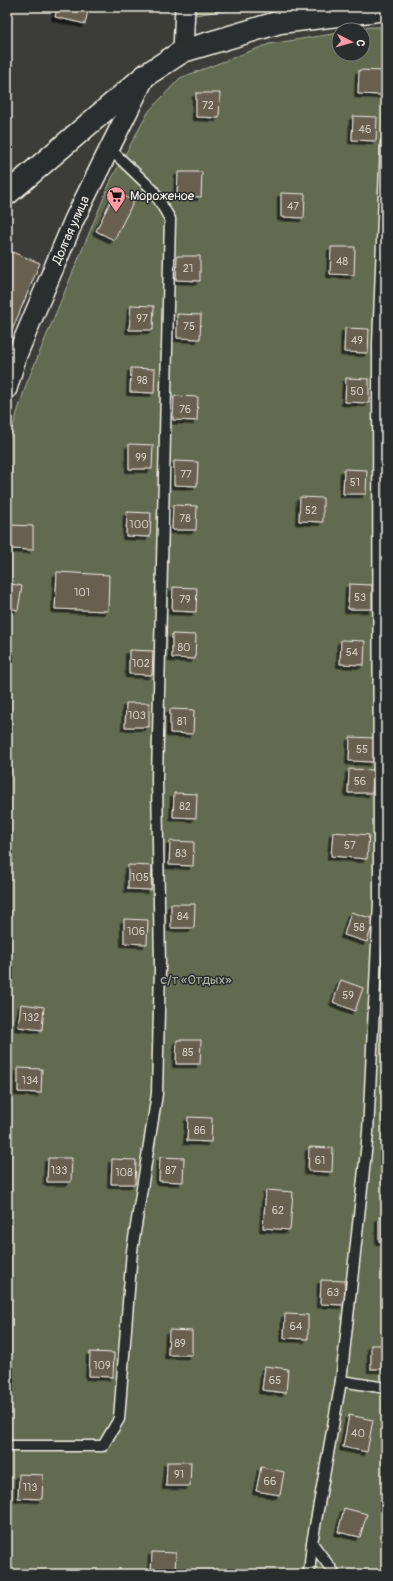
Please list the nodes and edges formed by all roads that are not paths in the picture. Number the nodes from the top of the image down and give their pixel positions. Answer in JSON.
{"nodes":[{"id":1,"x":185,"y":7,"type":"edge"},
{"id":2,"x":386,"y":9,"type":"edge"},
{"id":3,"x":183,"y":51,"type":"junction"},
{"id":4,"x":146,"y":75,"type":"junction"},
{"id":5,"x":386,"y":143,"type":"edge"},
{"id":6,"x":109,"y":148,"type":"junction"},
{"id":7,"x":7,"y":194,"type":"edge"},
{"id":8,"x":7,"y":390,"type":"edge"},
{"id":9,"x":341,"y":1381,"type":"junction"},
{"id":10,"x":386,"y":1388,"type":"edge"},
{"id":11,"x":8,"y":1449,"type":"edge"},
{"id":12,"x":312,"y":1543,"type":"junction"},
{"id":13,"x":309,"y":1574,"type":"edge"},
{"id":14,"x":335,"y":1574,"type":"edge"}],
"edges":[{"from":1,"to":3,"type":"street"},
{"from":2,"to":3,"type":"main road"},
{"from":3,"to":4,"type":"main road"},
{"from":4,"to":6,"type":"street","name":"Долгая улица"},
{"from":4,"to":7,"type":"main road"},
{"from":5,"to":9,"type":"lane"},
{"from":6,"to":8,"type":"street","name":"Долгая улица"},
{"from":6,"to":11,"type":"lane"},
{"from":9,"to":10,"type":"lane"},
{"from":9,"to":12,"type":"lane"},
{"from":12,"to":13,"type":"lane"},
{"from":12,"to":14,"type":"lane"}]}
